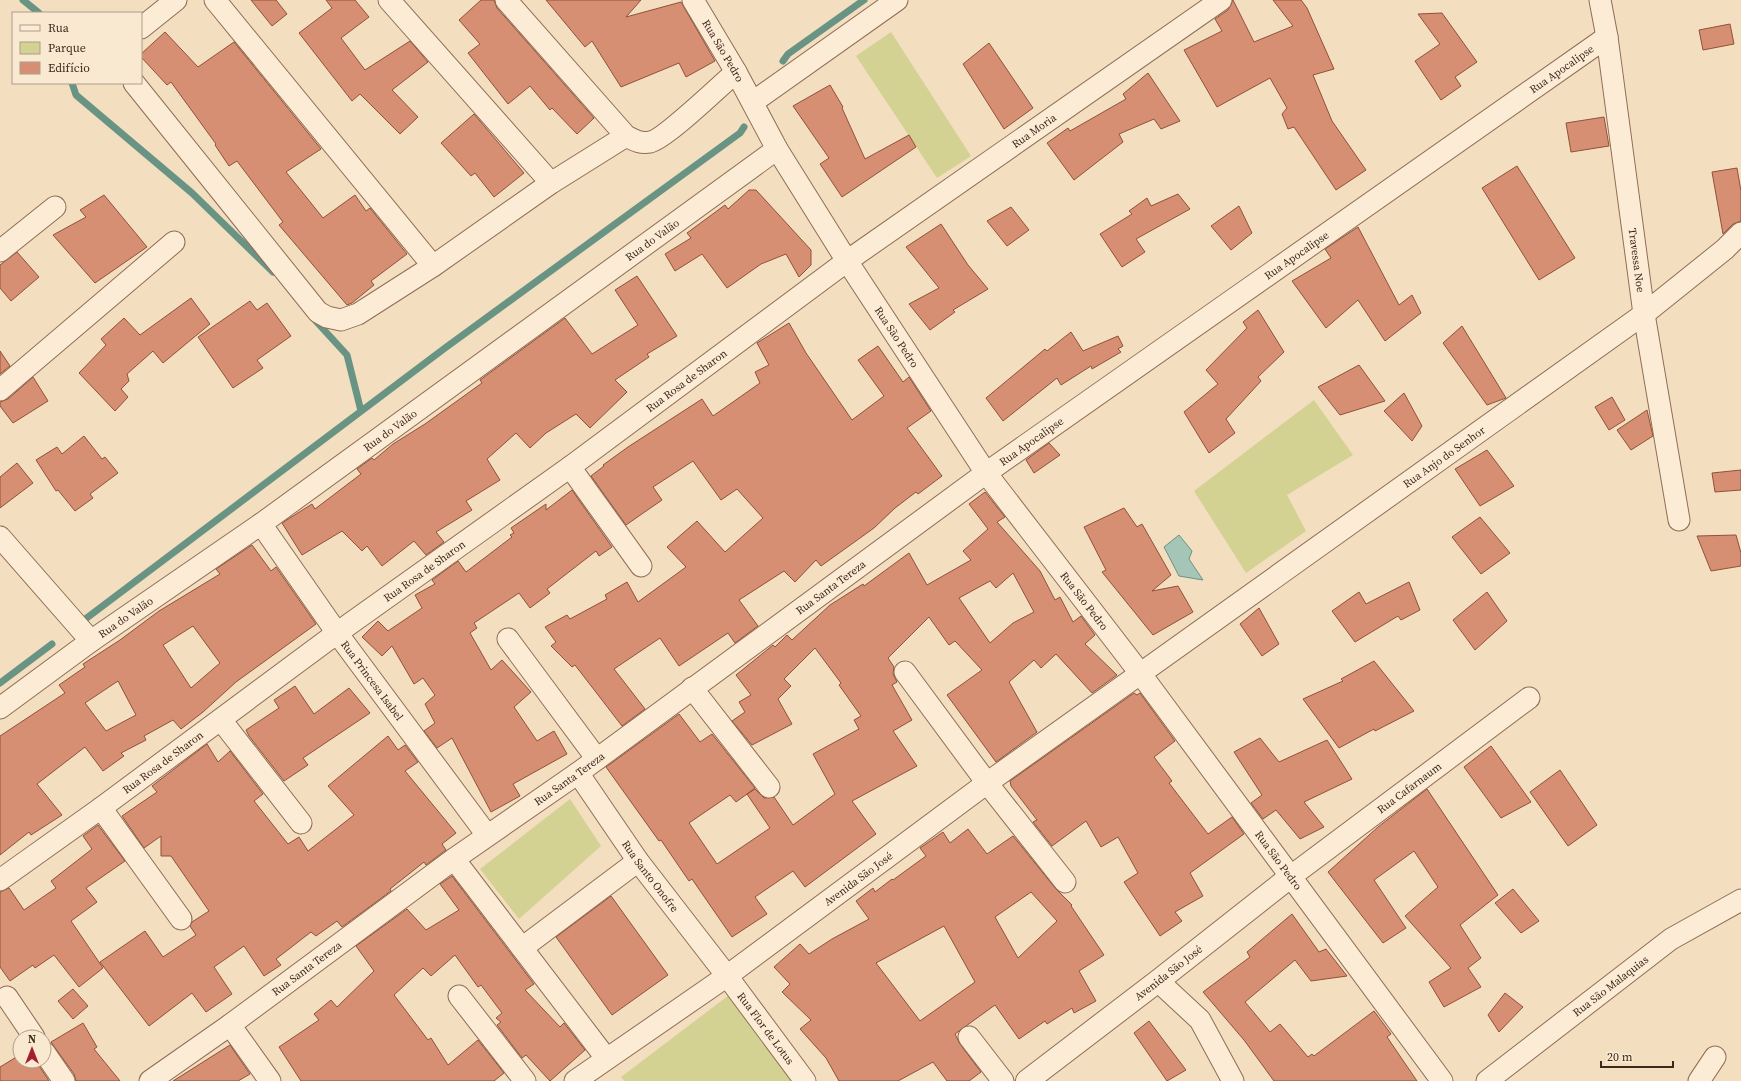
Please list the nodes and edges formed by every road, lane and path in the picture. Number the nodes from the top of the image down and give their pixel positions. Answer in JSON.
{"nodes":[{"id":1,"x":176,"y":0,"type":"edge"},
{"id":2,"x":215,"y":0,"type":"edge"},
{"id":3,"x":389,"y":0,"type":"edge"},
{"id":4,"x":506,"y":0,"type":"edge"},
{"id":5,"x":693,"y":0,"type":"edge"},
{"id":6,"x":897,"y":0,"type":"edge"},
{"id":7,"x":1221,"y":0,"type":"edge"},
{"id":8,"x":1600,"y":0,"type":"edge"},
{"id":9,"x":142,"y":27,"type":"edge"},
{"id":10,"x":1607,"y":38,"type":"junction"},
{"id":11,"x":736,"y":72,"type":"junction"},
{"id":12,"x":135,"y":84,"type":"edge"},
{"id":13,"x":753,"y":102,"type":"junction"},
{"id":14,"x":626,"y":136,"type":"junction"},
{"id":15,"x":777,"y":148,"type":"junction"},
{"id":16,"x":551,"y":183,"type":"junction"},
{"id":17,"x":55,"y":207,"type":"dead end"},
{"id":18,"x":1741,"y":233,"type":"edge"},
{"id":19,"x":174,"y":242,"type":"dead end"},
{"id":20,"x":0,"y":251,"type":"edge"},
{"id":21,"x":847,"y":261,"type":"junction"},
{"id":22,"x":433,"y":266,"type":"junction"},
{"id":23,"x":1644,"y":314,"type":"junction"},
{"id":24,"x":0,"y":390,"type":"edge"},
{"id":25,"x":570,"y":467,"type":"junction"},
{"id":26,"x":986,"y":472,"type":"junction"},
{"id":27,"x":1679,"y":520,"type":"dead end"},
{"id":28,"x":261,"y":524,"type":"junction"},
{"id":29,"x":0,"y":537,"type":"edge"},
{"id":30,"x":641,"y":566,"type":"dead end"},
{"id":31,"x":337,"y":633,"type":"junction"},
{"id":32,"x":508,"y":639,"type":"dead end"},
{"id":33,"x":91,"y":641,"type":"junction"},
{"id":34,"x":905,"y":672,"type":"dead end"},
{"id":35,"x":1140,"y":674,"type":"junction"},
{"id":36,"x":692,"y":688,"type":"junction"},
{"id":37,"x":1529,"y":698,"type":"dead end"},
{"id":38,"x":0,"y":708,"type":"edge"},
{"id":39,"x":221,"y":720,"type":"junction"},
{"id":40,"x":597,"y":759,"type":"junction"},
{"id":41,"x":578,"y":773,"type":"junction"},
{"id":42,"x":987,"y":783,"type":"junction"},
{"id":43,"x":768,"y":787,"type":"dead end"},
{"id":44,"x":101,"y":808,"type":"junction"},
{"id":45,"x":301,"y":823,"type":"dead end"},
{"id":46,"x":486,"y":836,"type":"junction"},
{"id":47,"x":454,"y":859,"type":"junction"},
{"id":48,"x":638,"y":861,"type":"junction"},
{"id":49,"x":1290,"y":877,"type":"junction"},
{"id":50,"x":0,"y":880,"type":"edge"},
{"id":51,"x":1065,"y":882,"type":"dead end"},
{"id":52,"x":1741,"y":900,"type":"edge"},
{"id":53,"x":181,"y":919,"type":"dead end"},
{"id":54,"x":522,"y":948,"type":"junction"},
{"id":55,"x":727,"y":976,"type":"junction"},
{"id":56,"x":1158,"y":981,"type":"junction"},
{"id":57,"x":458,"y":996,"type":"dead end"},
{"id":58,"x":7,"y":998,"type":"dead end"},
{"id":59,"x":230,"y":1025,"type":"junction"},
{"id":60,"x":28,"y":1029,"type":"edge"},
{"id":61,"x":969,"y":1037,"type":"dead end"},
{"id":62,"x":1715,"y":1057,"type":"dead end"},
{"id":63,"x":606,"y":1058,"type":"junction"},
{"id":64,"x":52,"y":1064,"type":"edge"},
{"id":65,"x":64,"y":1081,"type":"edge"},
{"id":66,"x":150,"y":1081,"type":"edge"},
{"id":67,"x":270,"y":1081,"type":"edge"},
{"id":68,"x":525,"y":1081,"type":"edge"},
{"id":69,"x":575,"y":1081,"type":"edge"},
{"id":70,"x":805,"y":1081,"type":"edge"},
{"id":71,"x":1003,"y":1081,"type":"edge"},
{"id":72,"x":1027,"y":1081,"type":"edge"},
{"id":73,"x":1233,"y":1081,"type":"edge"},
{"id":74,"x":1442,"y":1081,"type":"edge"},
{"id":75,"x":1487,"y":1081,"type":"edge"},
{"id":76,"x":1699,"y":1081,"type":"edge"}],
"edges":[{"from":1,"to":9,"type":"street"},
{"from":2,"to":22,"type":"street"},
{"from":3,"to":16,"type":"street"},
{"from":4,"to":14,"type":"street"},
{"from":5,"to":11,"type":"street","name":"Rua São Pedro"},
{"from":6,"to":13,"type":"street"},
{"from":7,"to":21,"type":"street","name":"Rua Moria"},
{"from":8,"to":10,"type":"street","name":"Travessa Noe"},
{"from":10,"to":23,"type":"street","name":"Travessa Noe"},
{"from":10,"to":26,"type":"street","name":"Rua Apocalipse"},
{"from":11,"to":13,"type":"street","name":"Rua São Pedro"},
{"from":11,"to":14,"type":"street"},
{"from":12,"to":22,"type":"street"},
{"from":13,"to":15,"type":"street","name":"Rua São Pedro"},
{"from":14,"to":16,"type":"street"},
{"from":15,"to":21,"type":"street","name":"Rua São Pedro"},
{"from":15,"to":28,"type":"street","name":"Rua do Valão"},
{"from":16,"to":22,"type":"street"},
{"from":17,"to":20,"type":"street"},
{"from":18,"to":23,"type":"street","name":"Rua Anjo do Senhor"},
{"from":19,"to":24,"type":"street"},
{"from":21,"to":25,"type":"street","name":"Rua Rosa de Sharon"},
{"from":21,"to":26,"type":"street","name":"Rua São Pedro"},
{"from":23,"to":27,"type":"street","name":"Travessa Noe"},
{"from":23,"to":35,"type":"street","name":"Rua Anjo do Senhor"},
{"from":25,"to":30,"type":"street"},
{"from":25,"to":31,"type":"street","name":"Rua Rosa de Sharon"},
{"from":26,"to":35,"type":"street","name":"Rua São Pedro"},
{"from":26,"to":36,"type":"street","name":"Rua Santa Tereza"},
{"from":28,"to":31,"type":"street","name":"Rua Princesa Isabel"},
{"from":28,"to":33,"type":"street","name":"Rua do Valão"},
{"from":29,"to":33,"type":"street"},
{"from":31,"to":39,"type":"street","name":"Rua Rosa de Sharon"},
{"from":31,"to":46,"type":"street","name":"Rua Princesa Isabel"},
{"from":32,"to":40,"type":"street"},
{"from":33,"to":38,"type":"street","name":"Rua do Valão"},
{"from":34,"to":42,"type":"street"},
{"from":35,"to":42,"type":"street","name":"Avenida São José"},
{"from":35,"to":49,"type":"street","name":"Rua São Pedro"},
{"from":36,"to":40,"type":"street","name":"Rua Santa Tereza"},
{"from":36,"to":43,"type":"street"},
{"from":37,"to":49,"type":"street","name":"Rua Cafarnaum"},
{"from":39,"to":44,"type":"street","name":"Rua Rosa de Sharon"},
{"from":39,"to":45,"type":"street"},
{"from":40,"to":41,"type":"street","name":"Rua Santa Tereza"},
{"from":41,"to":46,"type":"street","name":"Rua Santa Tereza"},
{"from":41,"to":48,"type":"street","name":"Rua Santo Onofre"},
{"from":42,"to":51,"type":"street"},
{"from":42,"to":55,"type":"street","name":"Avenida São José"},
{"from":44,"to":50,"type":"street","name":"Rua Rosa de Sharon"},
{"from":44,"to":53,"type":"street"},
{"from":46,"to":47,"type":"street","name":"Rua Santa Tereza"},
{"from":47,"to":54,"type":"street"},
{"from":47,"to":59,"type":"street","name":"Rua Santa Tereza"},
{"from":48,"to":54,"type":"street"},
{"from":48,"to":55,"type":"street","name":"Rua Santo Onofre"},
{"from":49,"to":56,"type":"street","name":"Avenida São José"},
{"from":49,"to":74,"type":"street","name":"Rua São Pedro"},
{"from":52,"to":75,"type":"street","name":"Rua São Malaquias"},
{"from":54,"to":63,"type":"street"},
{"from":55,"to":63,"type":"street","name":"Avenida São José"},
{"from":55,"to":70,"type":"street","name":"Rua Flor de Lotus"},
{"from":56,"to":72,"type":"street","name":"Avenida São José"},
{"from":56,"to":73,"type":"street"},
{"from":57,"to":68,"type":"street"},
{"from":58,"to":60,"type":"street"},
{"from":59,"to":66,"type":"street","name":"Rua Santa Tereza"},
{"from":59,"to":67,"type":"street"},
{"from":61,"to":71,"type":"street"},
{"from":62,"to":76,"type":"street"},
{"from":63,"to":69,"type":"street","name":"Avenida São José"},
{"from":64,"to":65,"type":"street"}]}
